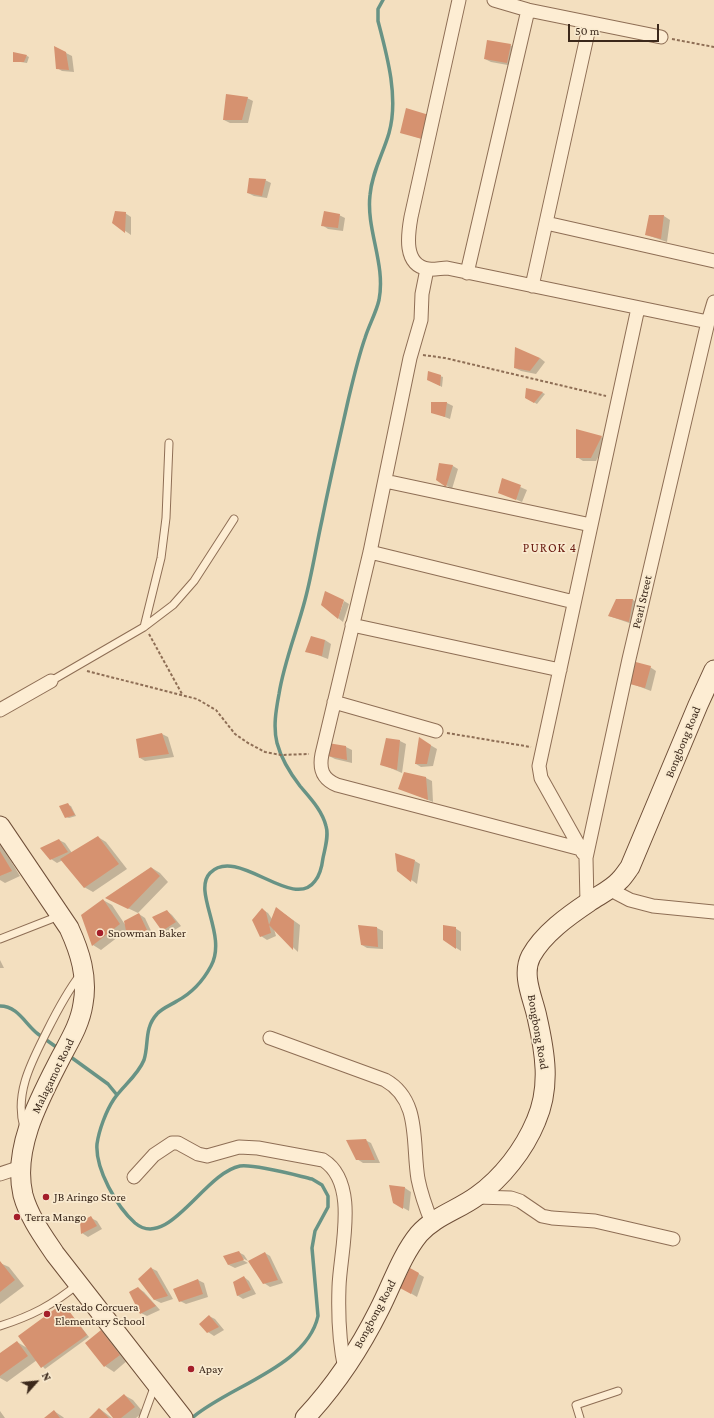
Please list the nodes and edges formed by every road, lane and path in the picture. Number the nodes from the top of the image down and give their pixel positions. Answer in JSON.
{"nodes":[{"id":1,"x":459,"y":0,"type":"edge"},
{"id":2,"x":494,"y":0,"type":"edge"},
{"id":3,"x":528,"y":10,"type":"junction"},
{"id":4,"x":590,"y":23,"type":"junction"},
{"id":5,"x":661,"y":37,"type":"joint"},
{"id":6,"x":714,"y":47,"type":"edge"},
{"id":7,"x":546,"y":223,"type":"junction"},
{"id":8,"x":714,"y":261,"type":"edge"},
{"id":9,"x":427,"y":269,"type":"junction"},
{"id":10,"x":467,"y":273,"type":"junction"},
{"id":11,"x":532,"y":286,"type":"junction"},
{"id":12,"x":714,"y":302,"type":"edge"},
{"id":13,"x":638,"y":308,"type":"junction"},
{"id":14,"x":708,"y":322,"type":"junction"},
{"id":15,"x":410,"y":358,"type":"junction"},
{"id":16,"x":618,"y":399,"type":"junction"},
{"id":17,"x":169,"y":443,"type":"dead end"},
{"id":18,"x":385,"y":481,"type":"junction"},
{"id":19,"x":234,"y":519,"type":"dead end"},
{"id":20,"x":591,"y":525,"type":"junction"},
{"id":21,"x":370,"y":552,"type":"junction"},
{"id":22,"x":574,"y":602,"type":"junction"},
{"id":23,"x":352,"y":626,"type":"junction"},
{"id":24,"x":144,"y":627,"type":"junction"},
{"id":25,"x":74,"y":667,"type":"junction"},
{"id":26,"x":560,"y":670,"type":"junction"},
{"id":27,"x":714,"y":670,"type":"edge"},
{"id":28,"x":51,"y":681,"type":"joint"},
{"id":29,"x":182,"y":694,"type":"junction"},
{"id":30,"x":334,"y":702,"type":"junction"},
{"id":31,"x":0,"y":710,"type":"edge"},
{"id":32,"x":436,"y":732,"type":"joint"},
{"id":33,"x":543,"y":749,"type":"junction"},
{"id":34,"x":322,"y":754,"type":"junction"},
{"id":35,"x":0,"y":826,"type":"edge"},
{"id":36,"x":583,"y":854,"type":"junction"},
{"id":37,"x":610,"y":889,"type":"junction"},
{"id":38,"x":588,"y":903,"type":"junction"},
{"id":39,"x":714,"y":912,"type":"edge"},
{"id":40,"x":61,"y":915,"type":"junction"},
{"id":41,"x":0,"y":939,"type":"edge"},
{"id":42,"x":84,"y":970,"type":"junction"},
{"id":43,"x":270,"y":1038,"type":"dead end"},
{"id":44,"x":27,"y":1137,"type":"junction"},
{"id":45,"x":21,"y":1167,"type":"junction"},
{"id":46,"x":0,"y":1174,"type":"edge"},
{"id":47,"x":134,"y":1177,"type":"dead end"},
{"id":48,"x":476,"y":1197,"type":"junction"},
{"id":49,"x":432,"y":1223,"type":"junction"},
{"id":50,"x":673,"y":1239,"type":"dead end"},
{"id":51,"x":78,"y":1284,"type":"junction"},
{"id":52,"x":0,"y":1326,"type":"edge"},
{"id":53,"x":345,"y":1369,"type":"junction"},
{"id":54,"x":160,"y":1389,"type":"junction"},
{"id":55,"x":618,"y":1391,"type":"dead end"},
{"id":56,"x":143,"y":1418,"type":"edge"},
{"id":57,"x":183,"y":1418,"type":"edge"},
{"id":58,"x":305,"y":1418,"type":"edge"},
{"id":59,"x":580,"y":1418,"type":"edge"}],
"edges":[{"from":1,"to":9,"type":"street"},
{"from":2,"to":3,"type":"street"},
{"from":3,"to":4,"type":"street"},
{"from":3,"to":10,"type":"street"},
{"from":4,"to":5,"type":"street"},
{"from":4,"to":7,"type":"street"},
{"from":5,"to":6,"type":"path"},
{"from":7,"to":8,"type":"street"},
{"from":7,"to":11,"type":"street"},
{"from":9,"to":10,"type":"street"},
{"from":9,"to":15,"type":"street"},
{"from":10,"to":11,"type":"street"},
{"from":11,"to":13,"type":"street"},
{"from":12,"to":14,"type":"street","name":"Pearl Street"},
{"from":13,"to":14,"type":"street"},
{"from":13,"to":16,"type":"street"},
{"from":14,"to":36,"type":"street","name":"Pearl Street"},
{"from":15,"to":16,"type":"path"},
{"from":15,"to":18,"type":"street"},
{"from":16,"to":20,"type":"street"},
{"from":17,"to":24,"type":"lane"},
{"from":18,"to":20,"type":"street"},
{"from":18,"to":21,"type":"street"},
{"from":19,"to":24,"type":"lane"},
{"from":20,"to":22,"type":"street"},
{"from":21,"to":22,"type":"street"},
{"from":21,"to":23,"type":"street"},
{"from":22,"to":26,"type":"street"},
{"from":23,"to":26,"type":"street"},
{"from":23,"to":30,"type":"street"},
{"from":24,"to":25,"type":"lane"},
{"from":24,"to":29,"type":"path"},
{"from":25,"to":28,"type":"lane"},
{"from":25,"to":29,"type":"path"},
{"from":26,"to":33,"type":"street"},
{"from":27,"to":37,"type":"street","name":"Bongbong Road"},
{"from":28,"to":31,"type":"street"},
{"from":29,"to":34,"type":"path"},
{"from":30,"to":32,"type":"street"},
{"from":30,"to":34,"type":"street"},
{"from":32,"to":33,"type":"path"},
{"from":33,"to":36,"type":"street"},
{"from":34,"to":36,"type":"street"},
{"from":35,"to":40,"type":"street","name":"Malagamot Road"},
{"from":36,"to":38,"type":"street","name":"Pearl Street"},
{"from":37,"to":38,"type":"street","name":"Bongbong Road"},
{"from":37,"to":39,"type":"street"},
{"from":38,"to":48,"type":"street","name":"Bongbong Road"},
{"from":40,"to":41,"type":"lane"},
{"from":40,"to":42,"type":"street","name":"Malagamot Road"},
{"from":42,"to":44,"type":"street","name":"Malagamot Road"},
{"from":42,"to":44,"type":"lane"},
{"from":43,"to":49,"type":"street"},
{"from":44,"to":45,"type":"street","name":"Malagamot Road"},
{"from":45,"to":46,"type":"street"},
{"from":45,"to":51,"type":"street","name":"Malagamot Road"},
{"from":47,"to":53,"type":"street"},
{"from":48,"to":49,"type":"street","name":"Bongbong Road"},
{"from":48,"to":50,"type":"street"},
{"from":49,"to":53,"type":"street","name":"Bongbong Road"},
{"from":51,"to":52,"type":"lane"},
{"from":51,"to":54,"type":"street","name":"Malagamot Road"},
{"from":53,"to":58,"type":"street","name":"Bongbong Road"},
{"from":54,"to":56,"type":"lane"},
{"from":54,"to":57,"type":"street","name":"Malagamot Road"},
{"from":55,"to":59,"type":"lane"}]}
